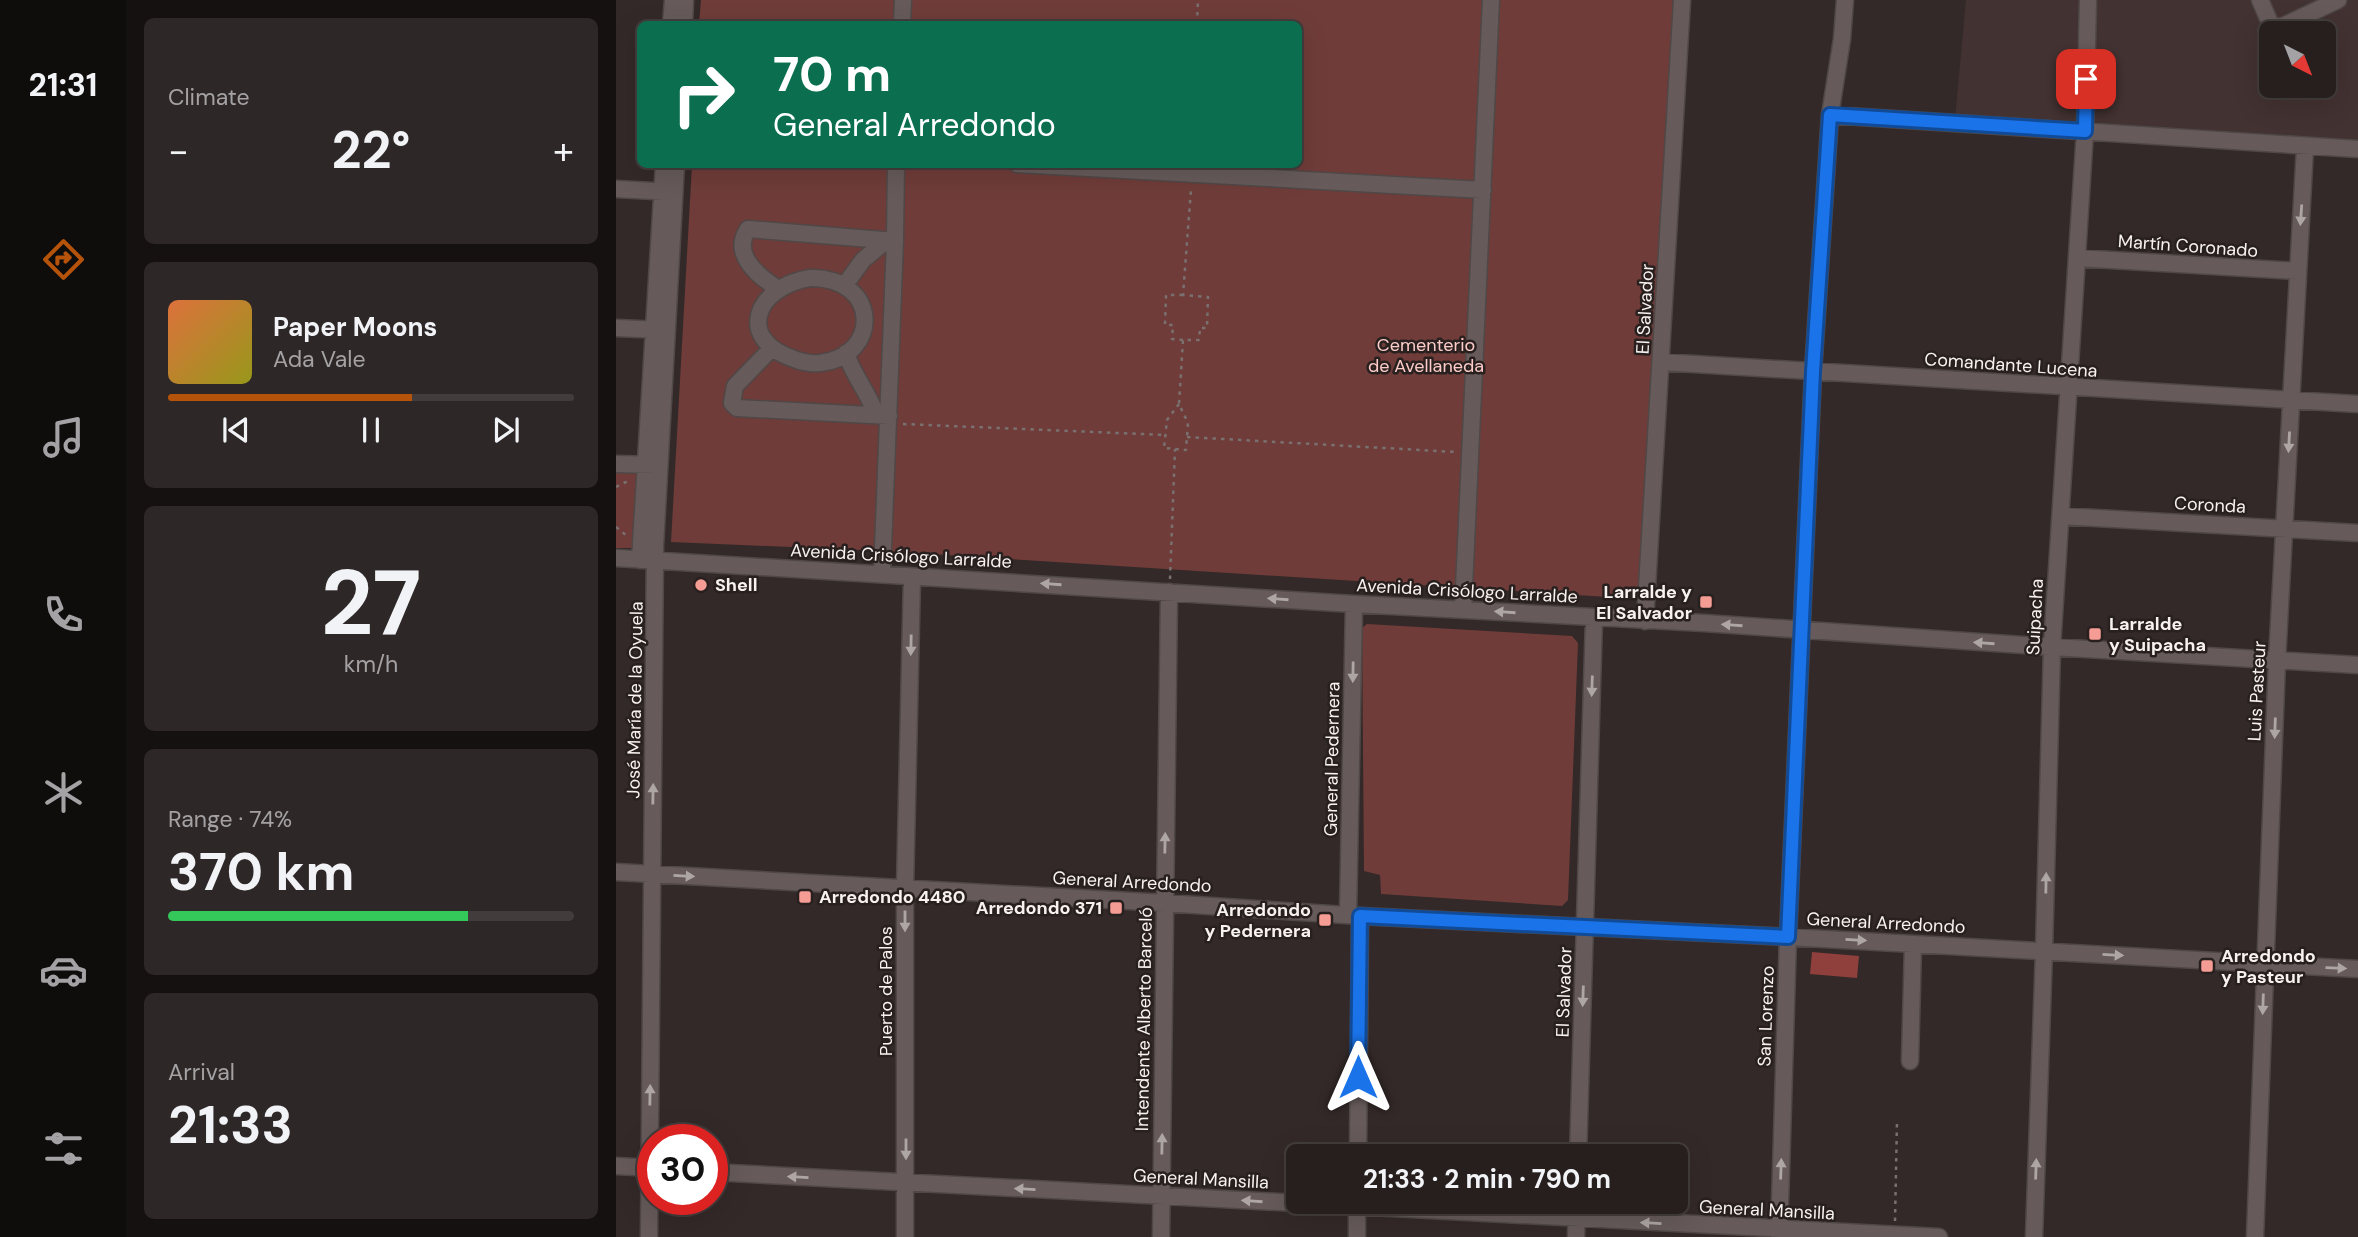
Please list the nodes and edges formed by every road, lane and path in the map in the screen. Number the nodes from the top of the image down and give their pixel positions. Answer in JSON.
{"nodes":[{"id":1,"x":673,"y":0,"type":"edge"},
{"id":2,"x":685,"y":0,"type":"edge"},
{"id":3,"x":903,"y":0,"type":"edge"},
{"id":4,"x":1198,"y":0,"type":"edge"},
{"id":5,"x":1492,"y":0,"type":"edge"},
{"id":6,"x":1682,"y":0,"type":"edge"},
{"id":7,"x":1845,"y":0,"type":"edge"},
{"id":8,"x":2088,"y":0,"type":"edge"},
{"id":9,"x":2259,"y":0,"type":"edge"},
{"id":10,"x":2338,"y":0,"type":"edge"},
{"id":11,"x":671,"y":21,"type":"edge"},
{"id":12,"x":684,"y":21,"type":"edge"},
{"id":13,"x":902,"y":21,"type":"edge"},
{"id":14,"x":1197,"y":21,"type":"edge"},
{"id":15,"x":1830,"y":115,"type":"junction"},
{"id":16,"x":2085,"y":131,"type":"junction"},
{"id":17,"x":2305,"y":147,"type":"junction"},
{"id":18,"x":2358,"y":149,"type":"edge"},
{"id":19,"x":665,"y":168,"type":"edge"},
{"id":20,"x":675,"y":168,"type":"edge"},
{"id":21,"x":896,"y":168,"type":"edge"},
{"id":22,"x":1081,"y":168,"type":"edge"},
{"id":23,"x":1192,"y":175,"type":"junction"},
{"id":24,"x":616,"y":189,"type":"edge"},
{"id":25,"x":1483,"y":190,"type":"junction"},
{"id":26,"x":668,"y":191,"type":"junction"},
{"id":27,"x":891,"y":241,"type":"junction"},
{"id":28,"x":2077,"y":258,"type":"junction"},
{"id":29,"x":2297,"y":271,"type":"junction"},
{"id":30,"x":844,"y":286,"type":"junction"},
{"id":31,"x":777,"y":288,"type":"junction"},
{"id":32,"x":1183,"y":295,"type":"junction"},
{"id":33,"x":865,"y":322,"type":"junction"},
{"id":34,"x":892,"y":324,"type":"junction"},
{"id":35,"x":616,"y":328,"type":"edge"},
{"id":36,"x":661,"y":330,"type":"junction"},
{"id":37,"x":1182,"y":340,"type":"junction"},
{"id":38,"x":772,"y":348,"type":"junction"},
{"id":39,"x":846,"y":353,"type":"junction"},
{"id":40,"x":1661,"y":362,"type":"junction"},
{"id":41,"x":1813,"y":372,"type":"junction"},
{"id":42,"x":2070,"y":388,"type":"junction"},
{"id":43,"x":2291,"y":401,"type":"junction"},
{"id":44,"x":1179,"y":404,"type":"junction"},
{"id":45,"x":2358,"y":404,"type":"edge"},
{"id":46,"x":885,"y":418,"type":"junction"},
{"id":47,"x":1166,"y":435,"type":"junction"},
{"id":48,"x":1187,"y":437,"type":"junction"},
{"id":49,"x":1175,"y":449,"type":"junction"},
{"id":50,"x":1472,"y":453,"type":"junction"},
{"id":51,"x":616,"y":464,"type":"edge"},
{"id":52,"x":653,"y":465,"type":"junction"},
{"id":53,"x":631,"y":480,"type":"dead end"},
{"id":54,"x":616,"y":487,"type":"edge"},
{"id":55,"x":2061,"y":516,"type":"junction"},
{"id":56,"x":616,"y":527,"type":"edge"},
{"id":57,"x":2284,"y":529,"type":"junction"},
{"id":58,"x":2358,"y":533,"type":"edge"},
{"id":59,"x":628,"y":537,"type":"dead end"},
{"id":60,"x":616,"y":558,"type":"edge"},
{"id":61,"x":648,"y":560,"type":"junction"},
{"id":62,"x":882,"y":574,"type":"junction"},
{"id":63,"x":912,"y":577,"type":"junction"},
{"id":64,"x":1169,"y":592,"type":"junction"},
{"id":65,"x":1354,"y":604,"type":"junction"},
{"id":66,"x":1463,"y":609,"type":"junction"},
{"id":67,"x":1594,"y":618,"type":"junction"},
{"id":68,"x":1645,"y":621,"type":"junction"},
{"id":69,"x":1800,"y":630,"type":"junction"},
{"id":70,"x":2052,"y":647,"type":"junction"},
{"id":71,"x":2277,"y":660,"type":"junction"},
{"id":72,"x":2358,"y":665,"type":"edge"},
{"id":73,"x":616,"y":872,"type":"edge"},
{"id":74,"x":652,"y":875,"type":"junction"},
{"id":75,"x":905,"y":888,"type":"junction"},
{"id":76,"x":1165,"y":903,"type":"junction"},
{"id":77,"x":1354,"y":916,"type":"junction"},
{"id":78,"x":1585,"y":928,"type":"junction"},
{"id":79,"x":1788,"y":937,"type":"junction"},
{"id":80,"x":1913,"y":944,"type":"junction"},
{"id":81,"x":2045,"y":951,"type":"junction"},
{"id":82,"x":2265,"y":965,"type":"junction"},
{"id":83,"x":2358,"y":969,"type":"edge"},
{"id":84,"x":1910,"y":1061,"type":"dead end"},
{"id":85,"x":1897,"y":1121,"type":"dead end"},
{"id":86,"x":651,"y":1124,"type":"edge"},
{"id":87,"x":1358,"y":1144,"type":"edge"},
{"id":88,"x":1578,"y":1144,"type":"edge"},
{"id":89,"x":616,"y":1166,"type":"edge"},
{"id":90,"x":637,"y":1167,"type":"edge"},
{"id":91,"x":728,"y":1173,"type":"edge"},
{"id":92,"x":906,"y":1184,"type":"junction"},
{"id":93,"x":1161,"y":1195,"type":"junction"},
{"id":94,"x":1286,"y":1201,"type":"edge"},
{"id":95,"x":1357,"y":1214,"type":"edge"},
{"id":96,"x":1498,"y":1214,"type":"edge"},
{"id":97,"x":1576,"y":1214,"type":"edge"},
{"id":98,"x":650,"y":1215,"type":"edge"},
{"id":99,"x":1576,"y":1219,"type":"junction"},
{"id":100,"x":1779,"y":1234,"type":"edge"},
{"id":101,"x":1895,"y":1235,"type":"junction"},
{"id":102,"x":649,"y":1237,"type":"edge"},
{"id":103,"x":905,"y":1237,"type":"edge"},
{"id":104,"x":1161,"y":1237,"type":"edge"},
{"id":105,"x":1357,"y":1237,"type":"edge"},
{"id":106,"x":1576,"y":1237,"type":"edge"},
{"id":107,"x":1939,"y":1237,"type":"edge"},
{"id":108,"x":2034,"y":1237,"type":"edge"},
{"id":109,"x":2255,"y":1237,"type":"edge"}],
"edges":[{"from":1,"to":11,"type":"street"},
{"from":2,"to":12,"type":"street"},
{"from":3,"to":13,"type":"street"},
{"from":4,"to":14,"type":"path"},
{"from":5,"to":25,"type":"street"},
{"from":6,"to":40,"type":"street","name":"El Salvador"},
{"from":7,"to":15,"type":"street","name":"San Lorenzo"},
{"from":8,"to":16,"type":"street","name":"Suipacha"},
{"from":9,"to":10,"type":"street"},
{"from":15,"to":16,"type":"street"},
{"from":15,"to":41,"type":"street","name":"San Lorenzo"},
{"from":16,"to":17,"type":"street"},
{"from":16,"to":28,"type":"street","name":"Suipacha"},
{"from":17,"to":18,"type":"street"},
{"from":17,"to":29,"type":"street","name":"Luis Pasteur","one_way":true},
{"from":19,"to":26,"type":"street","name":"José María de la Oyuela"},
{"from":20,"to":26,"type":"street","name":"José María de la Oyuela"},
{"from":21,"to":27,"type":"street"},
{"from":22,"to":23,"type":"street"},
{"from":23,"to":25,"type":"street"},
{"from":23,"to":32,"type":"path"},
{"from":24,"to":26,"type":"street"},
{"from":25,"to":50,"type":"street"},
{"from":26,"to":36,"type":"street","name":"José María de la Oyuela"},
{"from":27,"to":30,"type":"street"},
{"from":27,"to":31,"type":"street"},
{"from":27,"to":34,"type":"street"},
{"from":28,"to":29,"type":"street","name":"Martín Coronado"},
{"from":28,"to":42,"type":"street","name":"Suipacha"},
{"from":29,"to":43,"type":"street","name":"Luis Pasteur"},
{"from":30,"to":31,"type":"street"},
{"from":30,"to":33,"type":"street"},
{"from":31,"to":38,"type":"street"},
{"from":32,"to":37,"type":"path"},
{"from":32,"to":37,"type":"path"},
{"from":33,"to":34,"type":"street"},
{"from":33,"to":39,"type":"street"},
{"from":34,"to":46,"type":"street"},
{"from":35,"to":36,"type":"street"},
{"from":36,"to":52,"type":"street","name":"José María de la Oyuela"},
{"from":37,"to":44,"type":"path"},
{"from":38,"to":39,"type":"street"},
{"from":38,"to":46,"type":"street"},
{"from":39,"to":46,"type":"street"},
{"from":40,"to":41,"type":"street","name":"Comandante Lucena"},
{"from":40,"to":68,"type":"street","name":"El Salvador"},
{"from":41,"to":42,"type":"street","name":"Comandante Lucena"},
{"from":41,"to":69,"type":"street","name":"San Lorenzo"},
{"from":42,"to":43,"type":"street","name":"Comandante Lucena"},
{"from":42,"to":55,"type":"street","name":"Suipacha"},
{"from":43,"to":45,"type":"street","name":"Comandante Lucena"},
{"from":43,"to":57,"type":"street","name":"Luis Pasteur","one_way":true},
{"from":44,"to":47,"type":"path"},
{"from":44,"to":48,"type":"path"},
{"from":46,"to":47,"type":"path"},
{"from":46,"to":62,"type":"street"},
{"from":47,"to":49,"type":"path"},
{"from":48,"to":49,"type":"path"},
{"from":48,"to":50,"type":"path"},
{"from":49,"to":64,"type":"path"},
{"from":50,"to":66,"type":"street"},
{"from":51,"to":52,"type":"street"},
{"from":52,"to":61,"type":"street","name":"José María de la Oyuela"},
{"from":53,"to":54,"type":"path"},
{"from":55,"to":57,"type":"street","name":"Coronda"},
{"from":55,"to":70,"type":"street","name":"Suipacha"},
{"from":56,"to":59,"type":"path"},
{"from":57,"to":58,"type":"street","name":"Coronda"},
{"from":57,"to":71,"type":"street","name":"Luis Pasteur"},
{"from":60,"to":61,"type":"street","name":"Avenida Crisólogo Larralde"},
{"from":61,"to":62,"type":"street","name":"Avenida Crisólogo Larralde"},
{"from":74,"to":61,"type":"street","name":"José María de la Oyuela","one_way":true},
{"from":62,"to":63,"type":"street","name":"Avenida Crisólogo Larralde"},
{"from":64,"to":63,"type":"street","name":"Avenida Crisólogo Larralde","one_way":true},
{"from":63,"to":75,"type":"street","name":"Puerto de Palos","one_way":true},
{"from":65,"to":64,"type":"street","name":"Avenida Crisólogo Larralde","one_way":true},
{"from":76,"to":64,"type":"street","name":"Intendente Alberto Barceló","one_way":true},
{"from":65,"to":66,"type":"street","name":"Avenida Crisólogo Larralde"},
{"from":65,"to":77,"type":"street","name":"General Pedernera","one_way":true},
{"from":67,"to":66,"type":"street","name":"Avenida Crisólogo Larralde","one_way":true},
{"from":67,"to":68,"type":"street","name":"Avenida Crisólogo Larralde"},
{"from":67,"to":78,"type":"street","name":"El Salvador","one_way":true},
{"from":69,"to":68,"type":"street","name":"Avenida Crisólogo Larralde","one_way":true},
{"from":70,"to":69,"type":"street","name":"Avenida Crisólogo Larralde","one_way":true},
{"from":69,"to":79,"type":"street","name":"San Lorenzo"},
{"from":70,"to":71,"type":"street","name":"Avenida Crisólogo Larralde"},
{"from":81,"to":70,"type":"street","name":"Suipacha","one_way":true},
{"from":71,"to":72,"type":"street","name":"Avenida Crisólogo Larralde"},
{"from":71,"to":82,"type":"street","name":"Luis Pasteur","one_way":true},
{"from":73,"to":74,"type":"street","name":"General Arredondo"},
{"from":74,"to":75,"type":"street","name":"General Arredondo","one_way":true},
{"from":86,"to":74,"type":"street","name":"José María de la Oyuela","one_way":true},
{"from":75,"to":76,"type":"street","name":"General Arredondo"},
{"from":75,"to":92,"type":"street","name":"Puerto de Palos","one_way":true},
{"from":76,"to":77,"type":"street","name":"General Arredondo"},
{"from":93,"to":76,"type":"street","name":"Intendente Alberto Barceló","one_way":true},
{"from":77,"to":78,"type":"street","name":"General Arredondo"},
{"from":77,"to":87,"type":"street","name":"General Pedernera"},
{"from":78,"to":79,"type":"street","name":"General Arredondo"},
{"from":78,"to":88,"type":"street","name":"El Salvador","one_way":true},
{"from":79,"to":80,"type":"street","name":"General Arredondo","one_way":true},
{"from":100,"to":79,"type":"street","name":"San Lorenzo","one_way":true},
{"from":80,"to":81,"type":"street","name":"General Arredondo"},
{"from":80,"to":84,"type":"street"},
{"from":81,"to":82,"type":"street","name":"General Arredondo","one_way":true},
{"from":108,"to":81,"type":"street","name":"Suipacha","one_way":true},
{"from":82,"to":83,"type":"street","name":"General Arredondo","one_way":true},
{"from":82,"to":109,"type":"street","name":"Luis Pasteur","one_way":true},
{"from":85,"to":101,"type":"path"},
{"from":89,"to":90,"type":"street"},
{"from":92,"to":91,"type":"street","name":"General Mansilla","one_way":true},
{"from":93,"to":92,"type":"street","name":"General Mansilla","one_way":true},
{"from":92,"to":103,"type":"street","name":"Puerto de Palos"},
{"from":94,"to":93,"type":"street","name":"General Mansilla","one_way":true},
{"from":93,"to":104,"type":"street","name":"Intendente Alberto Barceló"},
{"from":95,"to":105,"type":"street"},
{"from":96,"to":99,"type":"street","name":"General Mansilla"},
{"from":97,"to":99,"type":"street"},
{"from":98,"to":102,"type":"street","name":"José María de la Oyuela"},
{"from":100,"to":99,"type":"street","name":"General Mansilla","one_way":true},
{"from":99,"to":106,"type":"street"},
{"from":100,"to":101,"type":"street","name":"General Mansilla"},
{"from":101,"to":107,"type":"street","name":"General Mansilla"}]}
